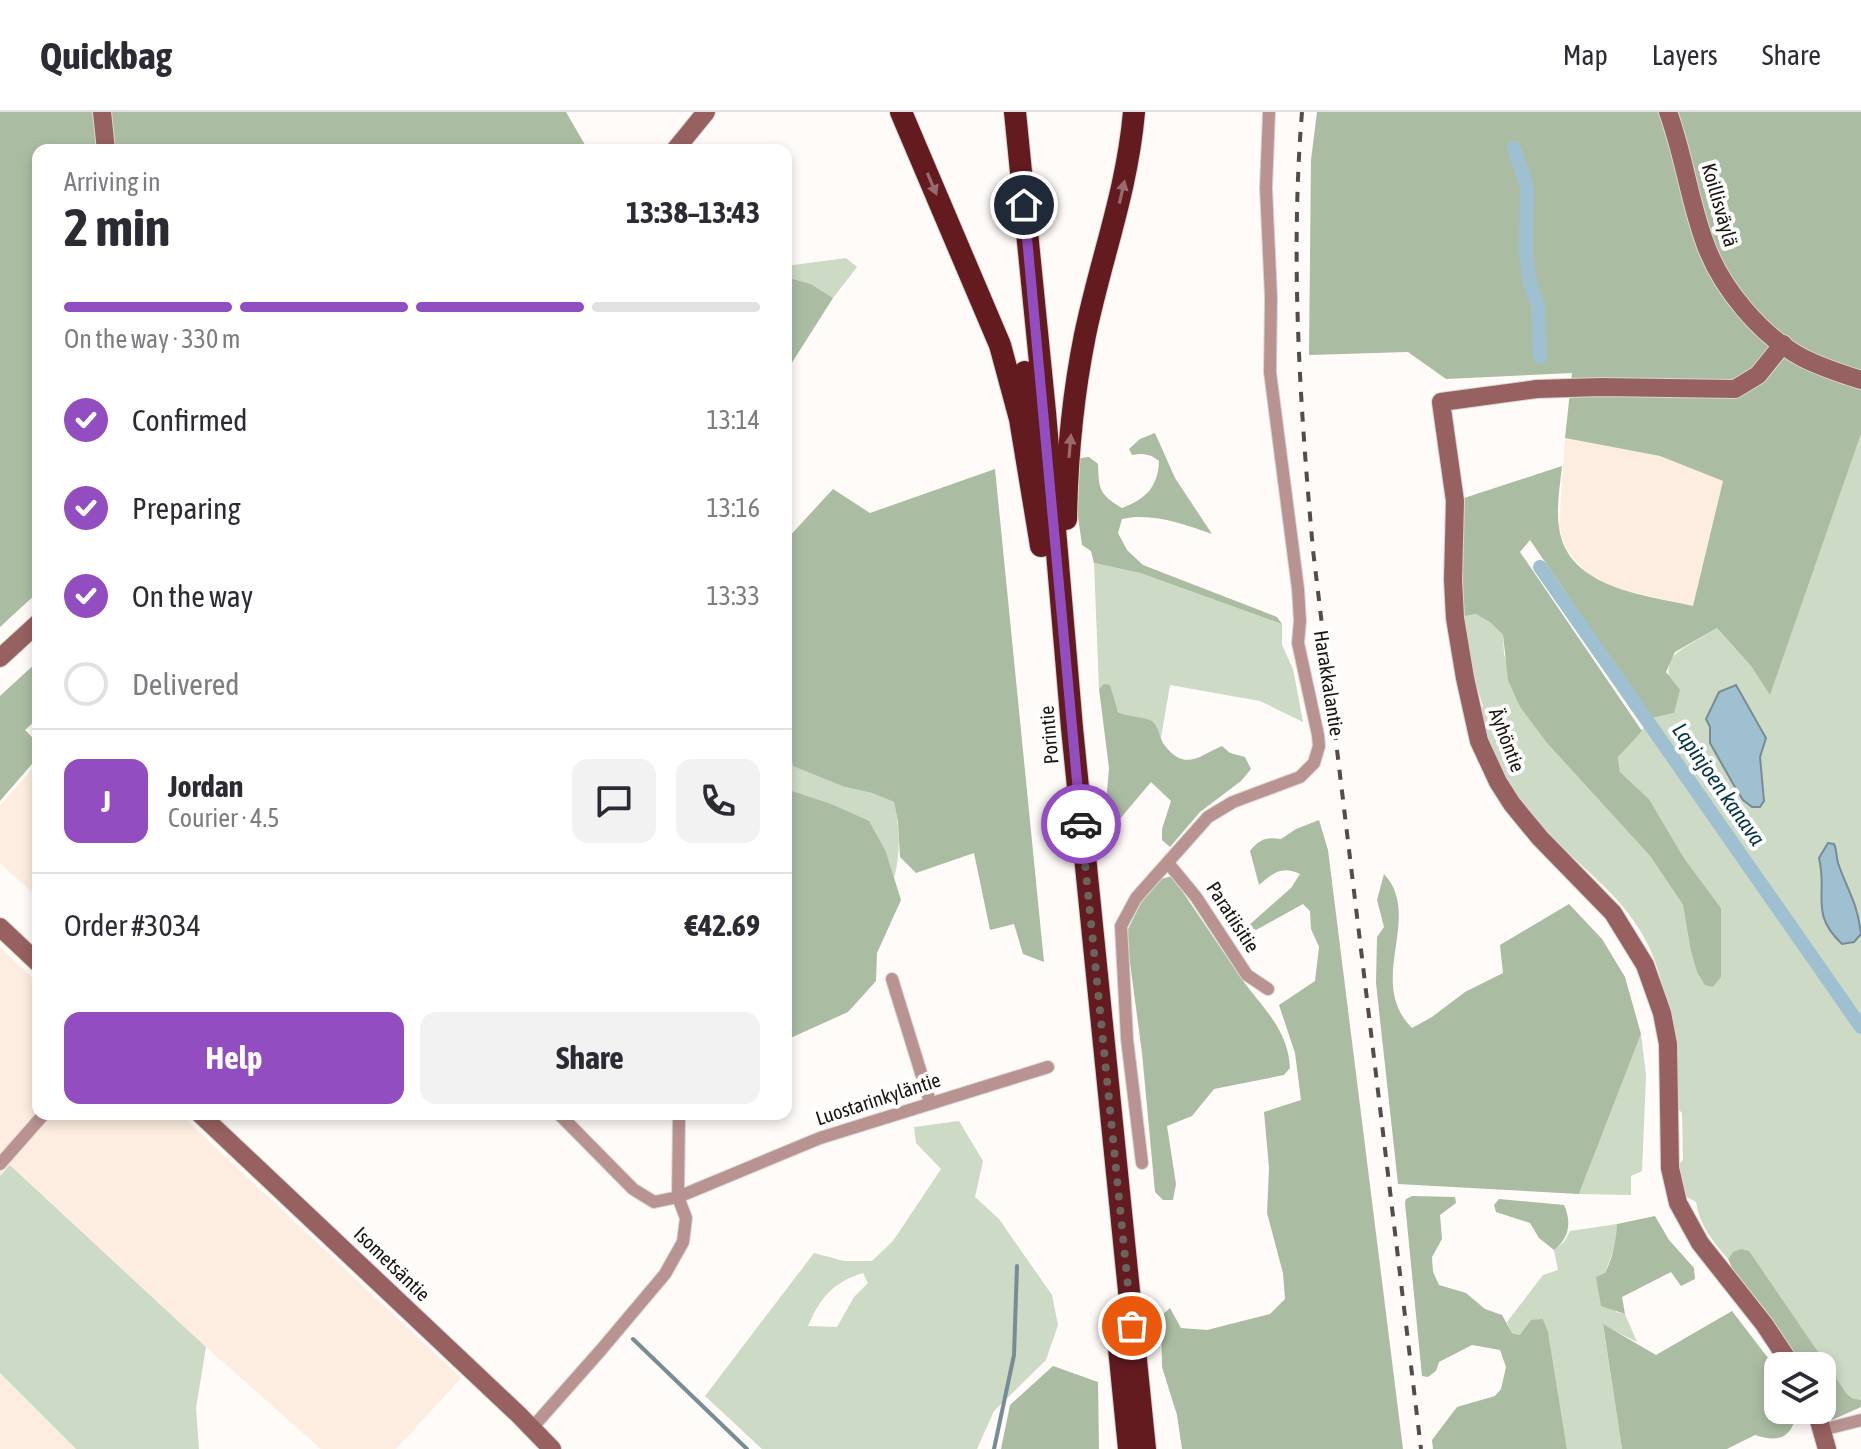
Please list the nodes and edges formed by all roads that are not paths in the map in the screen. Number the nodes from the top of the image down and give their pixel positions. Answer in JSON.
{"nodes":[{"id":1,"x":102,"y":112,"type":"edge"},
{"id":2,"x":706,"y":112,"type":"edge"},
{"id":3,"x":901,"y":112,"type":"edge"},
{"id":4,"x":1002,"y":112,"type":"edge"},
{"id":5,"x":1015,"y":112,"type":"edge"},
{"id":6,"x":1134,"y":112,"type":"edge"},
{"id":7,"x":1269,"y":112,"type":"edge"},
{"id":8,"x":1668,"y":112,"type":"edge"},
{"id":9,"x":105,"y":144,"type":"edge"},
{"id":10,"x":680,"y":144,"type":"edge"},
{"id":11,"x":1783,"y":344,"type":"junction"},
{"id":12,"x":1861,"y":380,"type":"edge"},
{"id":13,"x":1041,"y":546,"type":"junction"},
{"id":14,"x":32,"y":629,"type":"edge"},
{"id":15,"x":0,"y":658,"type":"edge"},
{"id":16,"x":1066,"y":664,"type":"junction"},
{"id":17,"x":1168,"y":863,"type":"junction"},
{"id":18,"x":0,"y":927,"type":"edge"},
{"id":19,"x":32,"y":957,"type":"edge"},
{"id":20,"x":892,"y":979,"type":"dead end"},
{"id":21,"x":1268,"y":989,"type":"dead end"},
{"id":22,"x":1048,"y":1067,"type":"dead end"},
{"id":23,"x":930,"y":1102,"type":"junction"},
{"id":24,"x":39,"y":1120,"type":"edge"},
{"id":25,"x":206,"y":1120,"type":"edge"},
{"id":26,"x":565,"y":1120,"type":"edge"},
{"id":27,"x":679,"y":1120,"type":"edge"},
{"id":28,"x":1142,"y":1163,"type":"dead end"},
{"id":29,"x":0,"y":1164,"type":"edge"},
{"id":30,"x":678,"y":1197,"type":"junction"},
{"id":31,"x":1783,"y":1352,"type":"edge"},
{"id":32,"x":1861,"y":1420,"type":"edge"},
{"id":33,"x":532,"y":1428,"type":"junction"},
{"id":34,"x":1824,"y":1440,"type":"edge"},
{"id":35,"x":552,"y":1449,"type":"edge"},
{"id":36,"x":1129,"y":1449,"type":"edge"},
{"id":37,"x":1145,"y":1449,"type":"edge"}],
"edges":[{"from":1,"to":9,"type":"main road"},
{"from":2,"to":10,"type":"main road"},
{"from":3,"to":13,"type":"highway","one_way":true},
{"from":4,"to":13,"type":"highway","name":"Porintie"},
{"from":5,"to":16,"type":"highway","name":"Porintie"},
{"from":16,"to":6,"type":"highway","one_way":true},
{"from":7,"to":17,"type":"street","name":"Harakkalantie"},
{"from":8,"to":11,"type":"main road","name":"Koillisväylä"},
{"from":11,"to":12,"type":"main road","name":"Koillisväylä"},
{"from":11,"to":31,"type":"main road","name":"Äyhöntie"},
{"from":13,"to":36,"type":"highway","name":"Porintie"},
{"from":14,"to":15,"type":"main road"},
{"from":16,"to":37,"type":"highway","name":"Porintie"},
{"from":17,"to":21,"type":"street","name":"Paratiisitie"},
{"from":17,"to":28,"type":"street","name":"Harakkalantie"},
{"from":18,"to":19,"type":"main road"},
{"from":20,"to":23,"type":"street"},
{"from":22,"to":23,"type":"street","name":"Luostarinkyläntie"},
{"from":23,"to":30,"type":"street","name":"Luostarinkyläntie"},
{"from":24,"to":29,"type":"street"},
{"from":25,"to":33,"type":"main road","name":"Isometsäntie"},
{"from":26,"to":30,"type":"street"},
{"from":27,"to":30,"type":"street"},
{"from":30,"to":33,"type":"street"},
{"from":32,"to":34,"type":"street"},
{"from":33,"to":35,"type":"main road","name":"Isometsäntie"}]}
